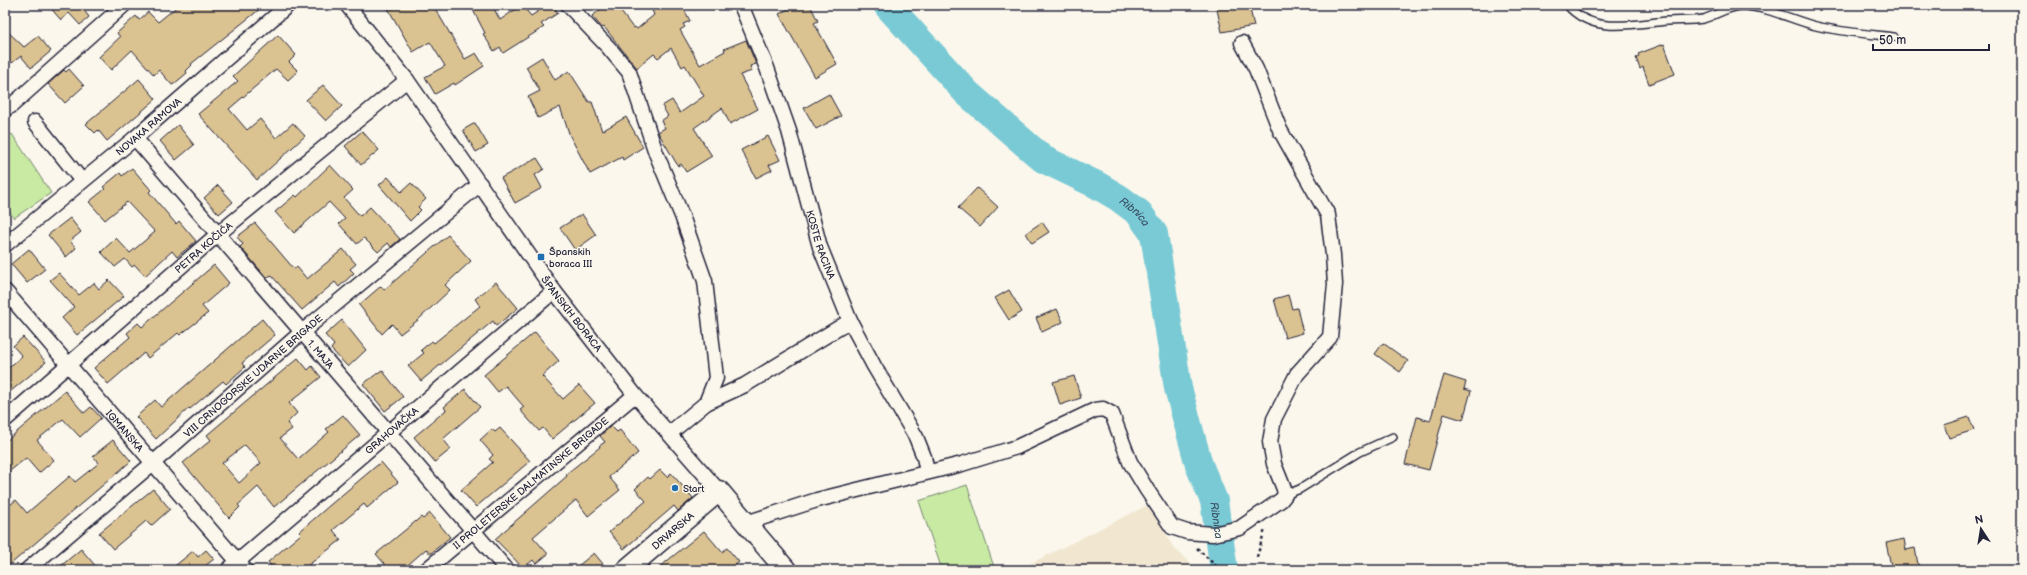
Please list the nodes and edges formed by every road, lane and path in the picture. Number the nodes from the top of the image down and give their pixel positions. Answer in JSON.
{"nodes":[{"id":1,"x":124,"y":5,"type":"edge"},
{"id":2,"x":288,"y":5,"type":"edge"},
{"id":3,"x":347,"y":5,"type":"edge"},
{"id":4,"x":568,"y":5,"type":"edge"},
{"id":5,"x":741,"y":5,"type":"edge"},
{"id":6,"x":1567,"y":5,"type":"edge"},
{"id":7,"x":1894,"y":37,"type":"dead end"},
{"id":8,"x":1242,"y":43,"type":"dead end"},
{"id":9,"x":407,"y":80,"type":"junction"},
{"id":10,"x":5,"y":109,"type":"edge"},
{"id":11,"x":35,"y":122,"type":"dead end"},
{"id":12,"x":135,"y":138,"type":"junction"},
{"id":13,"x":82,"y":181,"type":"junction"},
{"id":14,"x":480,"y":184,"type":"junction"},
{"id":15,"x":218,"y":234,"type":"junction"},
{"id":16,"x":5,"y":245,"type":"edge"},
{"id":17,"x":5,"y":291,"type":"edge"},
{"id":18,"x":554,"y":291,"type":"junction"},
{"id":19,"x":850,"y":321,"type":"junction"},
{"id":20,"x":302,"y":332,"type":"junction"},
{"id":21,"x":67,"y":364,"type":"junction"},
{"id":22,"x":635,"y":395,"type":"junction"},
{"id":23,"x":706,"y":404,"type":"junction"},
{"id":24,"x":5,"y":420,"type":"edge"},
{"id":25,"x":389,"y":432,"type":"junction"},
{"id":26,"x":670,"y":433,"type":"junction"},
{"id":27,"x":1393,"y":437,"type":"dead end"},
{"id":28,"x":153,"y":463,"type":"junction"},
{"id":29,"x":927,"y":472,"type":"junction"},
{"id":30,"x":719,"y":491,"type":"junction"},
{"id":31,"x":1285,"y":495,"type":"junction"},
{"id":32,"x":746,"y":523,"type":"junction"},
{"id":33,"x":472,"y":530,"type":"junction"},
{"id":34,"x":237,"y":567,"type":"edge"},
{"id":35,"x":27,"y":570,"type":"edge"},
{"id":36,"x":426,"y":570,"type":"edge"},
{"id":37,"x":508,"y":570,"type":"edge"},
{"id":38,"x":626,"y":570,"type":"edge"},
{"id":39,"x":786,"y":570,"type":"edge"}],
"edges":[{"from":1,"to":10,"type":"street"},
{"from":2,"to":12,"type":"street","name":"NOVAKA RAMOVA"},
{"from":3,"to":9,"type":"street","name":"ŠPANSKIH BORACA"},
{"from":4,"to":23,"type":"street"},
{"from":5,"to":19,"type":"street","name":"KOSTE RACINA"},
{"from":6,"to":7,"type":"lane"},
{"from":8,"to":31,"type":"street"},
{"from":9,"to":14,"type":"street","name":"ŠPANSKIH BORACA"},
{"from":9,"to":15,"type":"street","name":"PETRA KOČIĆA"},
{"from":11,"to":13,"type":"street"},
{"from":12,"to":13,"type":"street","name":"NOVAKA RAMOVA"},
{"from":12,"to":15,"type":"street","name":"1. MAJA"},
{"from":13,"to":16,"type":"street","name":"NOVAKA RAMOVA"},
{"from":14,"to":18,"type":"street","name":"ŠPANSKIH BORACA"},
{"from":14,"to":20,"type":"street","name":"VIII CRNOGORSKE UDARNE BRIGADE"},
{"from":15,"to":20,"type":"street","name":"1. MAJA"},
{"from":15,"to":21,"type":"street","name":"PETRA KOČIĆA"},
{"from":17,"to":21,"type":"street","name":"IGMANSKA"},
{"from":18,"to":22,"type":"street","name":"ŠPANSKIH BORACA"},
{"from":18,"to":25,"type":"street","name":"GRAHOVAČKA"},
{"from":19,"to":23,"type":"street"},
{"from":19,"to":29,"type":"street","name":"KOSTE RACINA"},
{"from":20,"to":25,"type":"street","name":"1. MAJA"},
{"from":20,"to":28,"type":"street","name":"VIII CRNOGORSKE UDARNE BRIGADE"},
{"from":21,"to":24,"type":"street","name":"PETRA KOČIĆA"},
{"from":21,"to":28,"type":"street","name":"IGMANSKA"},
{"from":22,"to":26,"type":"street","name":"ŠPANSKIH BORACA"},
{"from":22,"to":33,"type":"street","name":"II PROLETERSKE DALMATINSKE BRIGADE"},
{"from":23,"to":26,"type":"street"},
{"from":25,"to":33,"type":"street","name":"1. MAJA"},
{"from":25,"to":34,"type":"street","name":"GRAHOVAČKA"},
{"from":26,"to":30,"type":"street","name":"ŠPANSKIH BORACA"},
{"from":27,"to":31,"type":"lane"},
{"from":28,"to":34,"type":"street","name":"IGMANSKA"},
{"from":28,"to":35,"type":"street","name":"VIII CRNOGORSKE UDARNE BRIGADE"},
{"from":29,"to":31,"type":"street"},
{"from":29,"to":32,"type":"street"},
{"from":30,"to":32,"type":"main road","name":"ŠPANSKIH BORACA"},
{"from":30,"to":38,"type":"main road","name":"DRVARSKA"},
{"from":32,"to":39,"type":"main road","name":"ŠPANSKIH BORACA"},
{"from":33,"to":36,"type":"street","name":"II PROLETERSKE DALMATINSKE BRIGADE"},
{"from":33,"to":37,"type":"street","name":"1. MAJA"}]}
